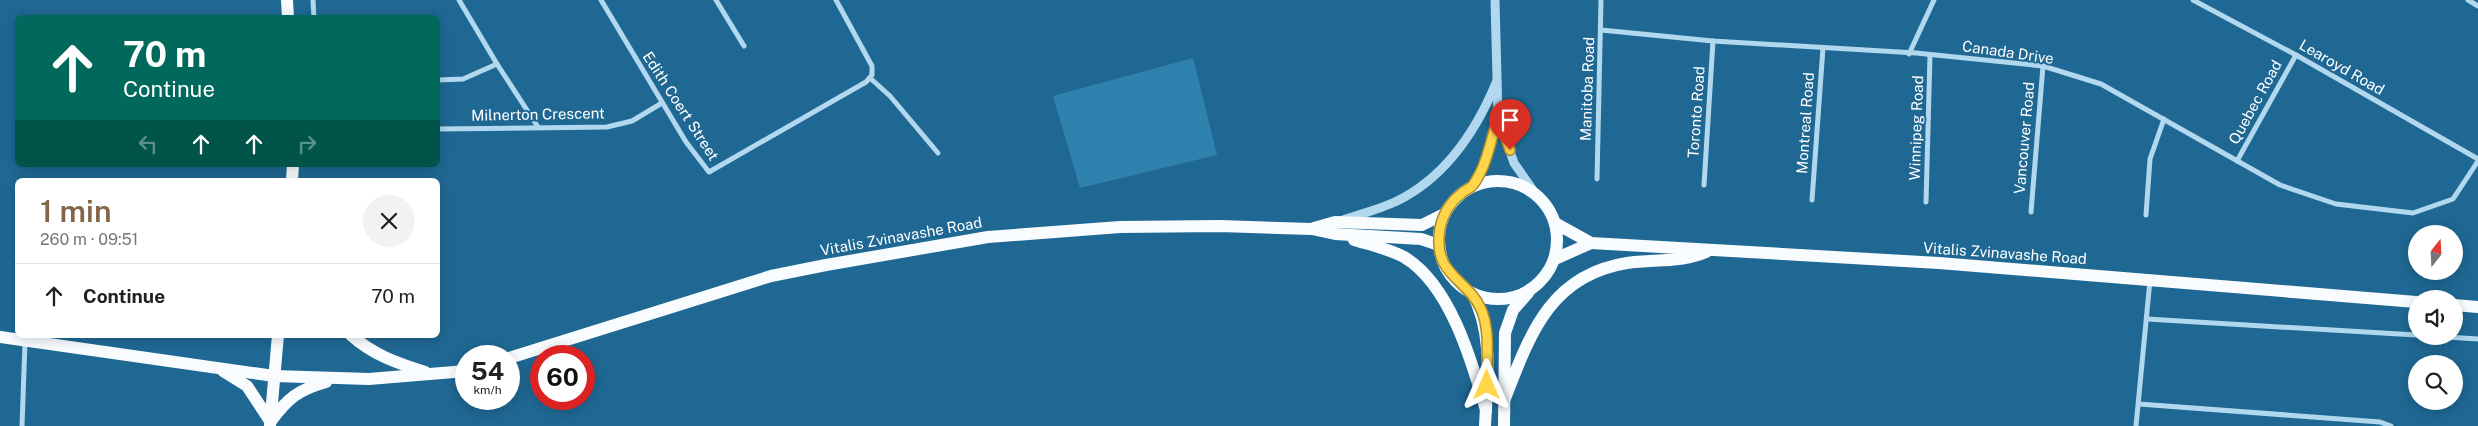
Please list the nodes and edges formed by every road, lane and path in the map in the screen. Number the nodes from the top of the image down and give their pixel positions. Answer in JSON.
{"nodes":[{"id":1,"x":287,"y":0,"type":"edge"},
{"id":2,"x":313,"y":0,"type":"edge"},
{"id":3,"x":459,"y":0,"type":"edge"},
{"id":4,"x":601,"y":0,"type":"edge"},
{"id":5,"x":716,"y":0,"type":"edge"},
{"id":6,"x":836,"y":0,"type":"edge"},
{"id":7,"x":1495,"y":0,"type":"edge"},
{"id":8,"x":1602,"y":0,"type":"edge"},
{"id":9,"x":1934,"y":0,"type":"edge"},
{"id":10,"x":2193,"y":0,"type":"edge"},
{"id":11,"x":2468,"y":0,"type":"edge"},
{"id":12,"x":2201,"y":2,"type":"edge"},
{"id":13,"x":2478,"y":6,"type":"edge"},
{"id":14,"x":288,"y":15,"type":"edge"},
{"id":15,"x":314,"y":15,"type":"edge"},
{"id":16,"x":1601,"y":30,"type":"junction"},
{"id":17,"x":1713,"y":41,"type":"junction"},
{"id":18,"x":744,"y":46,"type":"dead end"},
{"id":19,"x":1823,"y":48,"type":"junction"},
{"id":20,"x":1909,"y":54,"type":"junction"},
{"id":21,"x":1930,"y":55,"type":"junction"},
{"id":22,"x":2296,"y":55,"type":"junction"},
{"id":23,"x":496,"y":64,"type":"junction"},
{"id":24,"x":2043,"y":66,"type":"junction"},
{"id":25,"x":440,"y":80,"type":"edge"},
{"id":26,"x":868,"y":80,"type":"junction"},
{"id":27,"x":1496,"y":83,"type":"junction"},
{"id":28,"x":662,"y":103,"type":"junction"},
{"id":29,"x":1498,"y":117,"type":"junction"},
{"id":30,"x":2164,"y":119,"type":"junction"},
{"id":31,"x":538,"y":127,"type":"junction"},
{"id":32,"x":440,"y":128,"type":"edge"},
{"id":33,"x":938,"y":153,"type":"dead end"},
{"id":34,"x":2478,"y":160,"type":"edge"},
{"id":35,"x":2236,"y":161,"type":"junction"},
{"id":36,"x":1597,"y":179,"type":"dead end"},
{"id":37,"x":1704,"y":185,"type":"dead end"},
{"id":38,"x":1472,"y":186,"type":"junction"},
{"id":39,"x":1535,"y":193,"type":"junction"},
{"id":40,"x":1812,"y":200,"type":"dead end"},
{"id":41,"x":1926,"y":202,"type":"dead end"},
{"id":42,"x":2031,"y":212,"type":"dead end"},
{"id":43,"x":1444,"y":214,"type":"junction"},
{"id":44,"x":2146,"y":215,"type":"dead end"},
{"id":45,"x":1556,"y":223,"type":"junction"},
{"id":46,"x":1335,"y":228,"type":"junction"},
{"id":47,"x":1591,"y":243,"type":"junction"},
{"id":48,"x":1439,"y":245,"type":"junction"},
{"id":49,"x":1710,"y":250,"type":"junction"},
{"id":50,"x":1555,"y":259,"type":"junction"},
{"id":51,"x":2150,"y":279,"type":"junction"},
{"id":52,"x":1530,"y":290,"type":"junction"},
{"id":53,"x":1472,"y":293,"type":"junction"},
{"id":54,"x":2408,"y":301,"type":"edge"},
{"id":55,"x":2463,"y":306,"type":"edge"},
{"id":56,"x":2478,"y":307,"type":"edge"},
{"id":57,"x":2147,"y":319,"type":"junction"},
{"id":58,"x":2408,"y":335,"type":"edge"},
{"id":59,"x":0,"y":337,"type":"edge"},
{"id":60,"x":278,"y":338,"type":"edge"},
{"id":61,"x":354,"y":338,"type":"edge"},
{"id":62,"x":2463,"y":338,"type":"edge"},
{"id":63,"x":2478,"y":339,"type":"edge"},
{"id":64,"x":25,"y":340,"type":"junction"},
{"id":65,"x":520,"y":355,"type":"edge"},
{"id":66,"x":219,"y":368,"type":"junction"},
{"id":67,"x":455,"y":372,"type":"edge"},
{"id":68,"x":432,"y":375,"type":"junction"},
{"id":69,"x":274,"y":376,"type":"junction"},
{"id":70,"x":336,"y":379,"type":"junction"},
{"id":71,"x":1504,"y":400,"type":"junction"},
{"id":72,"x":2139,"y":404,"type":"junction"},
{"id":73,"x":1486,"y":410,"type":"junction"},
{"id":74,"x":270,"y":424,"type":"edge"},
{"id":75,"x":22,"y":426,"type":"edge"},
{"id":76,"x":1485,"y":426,"type":"edge"},
{"id":77,"x":1504,"y":426,"type":"edge"},
{"id":78,"x":2136,"y":426,"type":"edge"},
{"id":79,"x":2391,"y":426,"type":"edge"}],
"edges":[{"from":1,"to":14,"type":"main road"},
{"from":2,"to":15,"type":"street"},
{"from":3,"to":23,"type":"street"},
{"from":4,"to":28,"type":"street","name":"Edith Coert Street"},
{"from":5,"to":18,"type":"street"},
{"from":6,"to":26,"type":"street"},
{"from":7,"to":27,"type":"street"},
{"from":8,"to":16,"type":"street","name":"Manitoba Road"},
{"from":9,"to":20,"type":"street"},
{"from":10,"to":12,"type":"street","name":"Learoyd Road"},
{"from":11,"to":13,"type":"street"},
{"from":12,"to":22,"type":"street","name":"Learoyd Road"},
{"from":16,"to":17,"type":"street","name":"Canada Drive"},
{"from":16,"to":36,"type":"street","name":"Manitoba Road"},
{"from":17,"to":19,"type":"street","name":"Canada Drive"},
{"from":17,"to":37,"type":"street","name":"Toronto Road"},
{"from":19,"to":20,"type":"street","name":"Canada Drive"},
{"from":19,"to":40,"type":"street","name":"Montreal Road"},
{"from":20,"to":21,"type":"street","name":"Canada Drive"},
{"from":21,"to":24,"type":"street","name":"Canada Drive"},
{"from":21,"to":41,"type":"street","name":"Winnipeg Road"},
{"from":22,"to":34,"type":"street","name":"Learoyd Road"},
{"from":22,"to":35,"type":"street","name":"Quebec Road"},
{"from":23,"to":25,"type":"street"},
{"from":23,"to":31,"type":"street"},
{"from":24,"to":30,"type":"street","name":"Canada Drive"},
{"from":24,"to":42,"type":"street","name":"Vancouver Road"},
{"from":26,"to":28,"type":"street","name":"Edith Coert Street"},
{"from":26,"to":33,"type":"street"},
{"from":27,"to":29,"type":"street"},
{"from":27,"to":46,"type":"street"},
{"from":28,"to":31,"type":"street","name":"Milnerton Crescent"},
{"from":29,"to":38,"type":"street"},
{"from":29,"to":39,"type":"street"},
{"from":30,"to":35,"type":"street","name":"Canada Drive"},
{"from":30,"to":44,"type":"street"},
{"from":31,"to":32,"type":"street","name":"Milnerton Crescent"},
{"from":34,"to":35,"type":"street","name":"Canada Drive"},
{"from":38,"to":39,"type":"main road"},
{"from":38,"to":43,"type":"main road"},
{"from":39,"to":45,"type":"main road"},
{"from":43,"to":46,"type":"main road","name":"Vitalis Zvinavashe Road"},
{"from":43,"to":48,"type":"main road"},
{"from":45,"to":47,"type":"main road","name":"Vitalis Zvinavashe Road"},
{"from":45,"to":50,"type":"main road"},
{"from":46,"to":48,"type":"main road","name":"Vitalis Zvinavashe Road"},
{"from":46,"to":65,"type":"main road","name":"Vitalis Zvinavashe Road"},
{"from":46,"to":73,"type":"main road"},
{"from":47,"to":49,"type":"main road","name":"Vitalis Zvinavashe Road"},
{"from":47,"to":50,"type":"main road","name":"Vitalis Zvinavashe Road"},
{"from":48,"to":53,"type":"main road"},
{"from":49,"to":51,"type":"main road","name":"Vitalis Zvinavashe Road"},
{"from":49,"to":71,"type":"main road"},
{"from":50,"to":52,"type":"main road"},
{"from":51,"to":54,"type":"main road","name":"Vitalis Zvinavashe Road"},
{"from":51,"to":57,"type":"street"},
{"from":52,"to":53,"type":"main road"},
{"from":52,"to":71,"type":"main road"},
{"from":53,"to":73,"type":"main road"},
{"from":55,"to":56,"type":"main road"},
{"from":57,"to":58,"type":"street"},
{"from":57,"to":72,"type":"street"},
{"from":59,"to":64,"type":"main road"},
{"from":60,"to":69,"type":"main road"},
{"from":61,"to":68,"type":"main road"},
{"from":62,"to":63,"type":"street"},
{"from":64,"to":66,"type":"main road"},
{"from":64,"to":75,"type":"street"},
{"from":66,"to":69,"type":"main road"},
{"from":66,"to":74,"type":"main road"},
{"from":67,"to":68,"type":"main road"},
{"from":68,"to":70,"type":"main road"},
{"from":69,"to":70,"type":"main road"},
{"from":69,"to":74,"type":"main road"},
{"from":70,"to":74,"type":"main road"},
{"from":71,"to":77,"type":"main road"},
{"from":72,"to":78,"type":"street"},
{"from":72,"to":79,"type":"street"},
{"from":73,"to":76,"type":"main road"}]}
